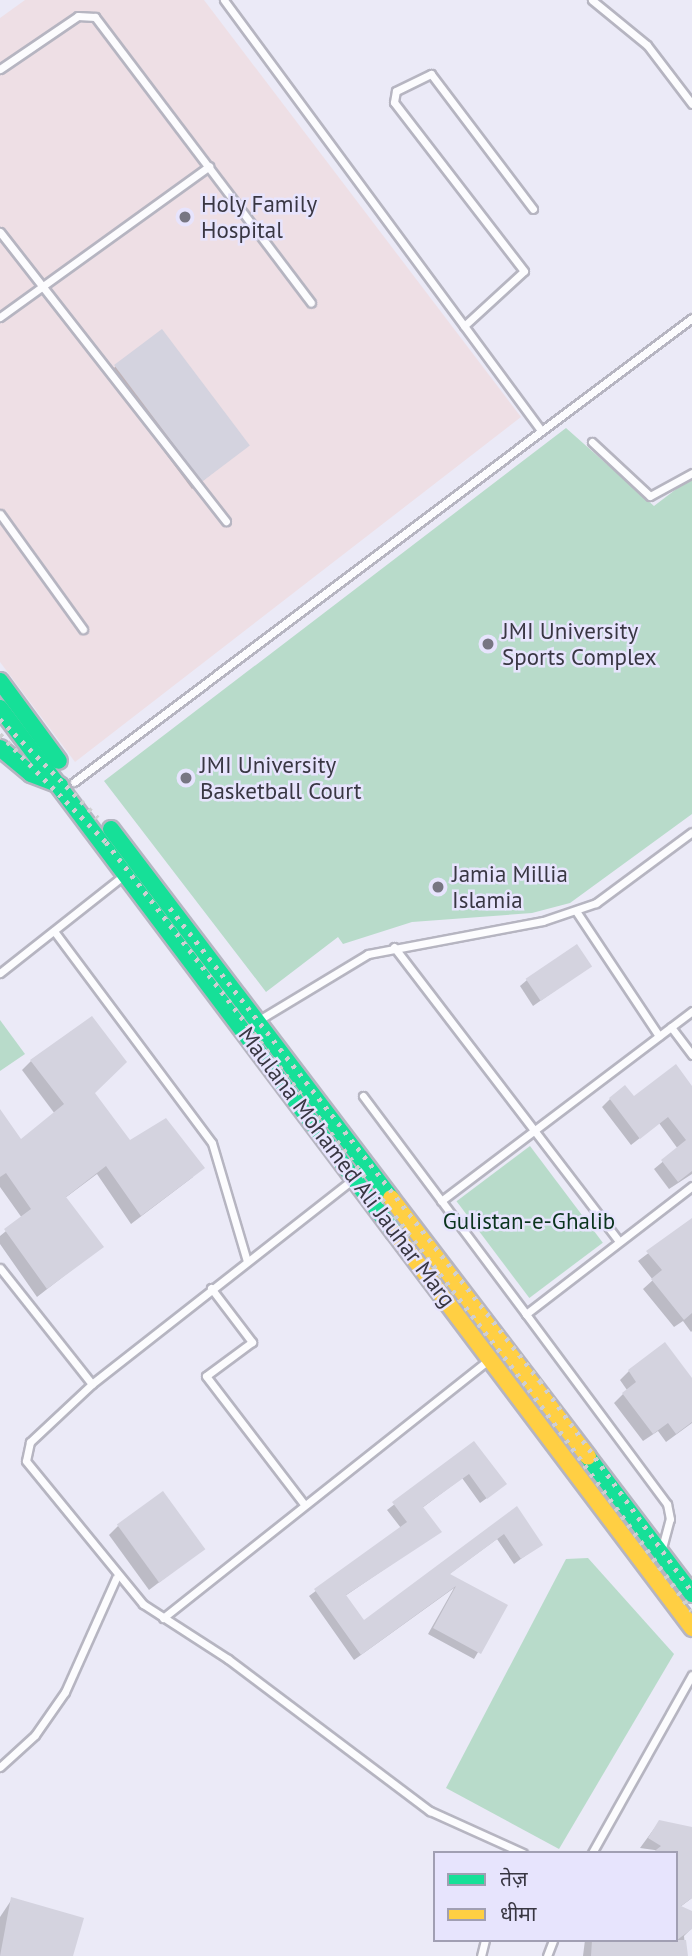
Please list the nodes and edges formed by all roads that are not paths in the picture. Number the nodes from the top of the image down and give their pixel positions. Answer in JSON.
{"nodes":[{"id":1,"x":224,"y":0,"type":"edge"},
{"id":2,"x":592,"y":0,"type":"edge"},
{"id":3,"x":0,"y":69,"type":"edge"},
{"id":4,"x":692,"y":104,"type":"edge"},
{"id":5,"x":209,"y":166,"type":"junction"},
{"id":6,"x":533,"y":209,"type":"dead end"},
{"id":7,"x":0,"y":232,"type":"edge"},
{"id":8,"x":41,"y":286,"type":"junction"},
{"id":9,"x":311,"y":303,"type":"dead end"},
{"id":10,"x":0,"y":317,"type":"edge"},
{"id":11,"x":692,"y":318,"type":"edge"},
{"id":12,"x":464,"y":326,"type":"junction"},
{"id":13,"x":540,"y":429,"type":"junction"},
{"id":14,"x":592,"y":442,"type":"dead end"},
{"id":15,"x":692,"y":473,"type":"edge"},
{"id":16,"x":0,"y":514,"type":"edge"},
{"id":17,"x":226,"y":521,"type":"dead end"},
{"id":18,"x":83,"y":629,"type":"dead end"},
{"id":19,"x":0,"y":681,"type":"edge"},
{"id":20,"x":0,"y":708,"type":"edge"},
{"id":21,"x":0,"y":748,"type":"edge"},
{"id":22,"x":69,"y":781,"type":"junction"},
{"id":23,"x":692,"y":832,"type":"edge"},
{"id":24,"x":126,"y":873,"type":"junction"},
{"id":25,"x":576,"y":911,"type":"junction"},
{"id":26,"x":54,"y":932,"type":"junction"},
{"id":27,"x":394,"y":947,"type":"junction"},
{"id":28,"x":0,"y":973,"type":"edge"},
{"id":29,"x":692,"y":1011,"type":"edge"},
{"id":30,"x":258,"y":1021,"type":"junction"},
{"id":31,"x":671,"y":1027,"type":"junction"},
{"id":32,"x":659,"y":1036,"type":"junction"},
{"id":33,"x":692,"y":1055,"type":"edge"},
{"id":34,"x":363,"y":1096,"type":"dead end"},
{"id":35,"x":530,"y":1131,"type":"junction"},
{"id":36,"x":355,"y":1178,"type":"junction"},
{"id":37,"x":692,"y":1186,"type":"edge"},
{"id":38,"x":441,"y":1200,"type":"junction"},
{"id":39,"x":618,"y":1240,"type":"junction"},
{"id":40,"x":247,"y":1261,"type":"junction"},
{"id":41,"x":0,"y":1268,"type":"edge"},
{"id":42,"x":452,"y":1276,"type":"junction"},
{"id":43,"x":436,"y":1287,"type":"junction"},
{"id":44,"x":211,"y":1288,"type":"junction"},
{"id":45,"x":526,"y":1314,"type":"junction"},
{"id":46,"x":490,"y":1359,"type":"junction"},
{"id":47,"x":92,"y":1384,"type":"junction"},
{"id":48,"x":304,"y":1504,"type":"junction"},
{"id":49,"x":660,"y":1556,"type":"junction"},
{"id":50,"x":116,"y":1578,"type":"junction"},
{"id":51,"x":692,"y":1594,"type":"edge"},
{"id":52,"x":163,"y":1618,"type":"junction"},
{"id":53,"x":692,"y":1628,"type":"edge"},
{"id":54,"x":692,"y":1675,"type":"edge"},
{"id":55,"x":0,"y":1767,"type":"edge"},
{"id":56,"x":510,"y":1850,"type":"edge"},
{"id":57,"x":593,"y":1851,"type":"edge"}],
"edges":[{"from":1,"to":12,"type":"lane"},
{"from":2,"to":4,"type":"lane"},
{"from":3,"to":5,"type":"lane"},
{"from":5,"to":8,"type":"lane"},
{"from":5,"to":9,"type":"lane"},
{"from":6,"to":12,"type":"lane"},
{"from":7,"to":8,"type":"lane"},
{"from":8,"to":10,"type":"lane"},
{"from":8,"to":17,"type":"lane"},
{"from":11,"to":13,"type":"lane"},
{"from":12,"to":13,"type":"lane"},
{"from":13,"to":22,"type":"lane"},
{"from":14,"to":15,"type":"lane"},
{"from":16,"to":18,"type":"lane"},
{"from":19,"to":22,"type":"main road","name":"Maulana Mohamed Ali Jauhar Marg"},
{"from":20,"to":22,"type":"main road","name":"Maulana Mohamed Ali Jauhar Marg"},
{"from":21,"to":22,"type":"main road"},
{"from":22,"to":24,"type":"main road","name":"Maulana Mohamed Ali Jauhar Marg"},
{"from":22,"to":30,"type":"main road","name":"Maulana Mohamed Ali Jauhar Marg"},
{"from":23,"to":25,"type":"lane"},
{"from":24,"to":26,"type":"lane"},
{"from":24,"to":36,"type":"main road","name":"Maulana Mohamed Ali Jauhar Marg"},
{"from":25,"to":27,"type":"lane"},
{"from":25,"to":32,"type":"lane"},
{"from":26,"to":28,"type":"lane"},
{"from":26,"to":40,"type":"lane"},
{"from":27,"to":30,"type":"lane"},
{"from":27,"to":35,"type":"lane"},
{"from":29,"to":31,"type":"lane"},
{"from":30,"to":42,"type":"main road","name":"Maulana Mohamed Ali Jauhar Marg"},
{"from":31,"to":32,"type":"lane"},
{"from":31,"to":33,"type":"lane"},
{"from":32,"to":35,"type":"lane"},
{"from":34,"to":38,"type":"lane"},
{"from":35,"to":38,"type":"lane"},
{"from":35,"to":39,"type":"lane"},
{"from":36,"to":40,"type":"lane"},
{"from":36,"to":43,"type":"main road","name":"Maulana Mohamed Ali Jauhar Marg"},
{"from":37,"to":39,"type":"lane"},
{"from":38,"to":45,"type":"lane"},
{"from":39,"to":45,"type":"lane"},
{"from":40,"to":44,"type":"lane"},
{"from":41,"to":47,"type":"lane"},
{"from":42,"to":43,"type":"main road"},
{"from":42,"to":49,"type":"main road","name":"Maulana Mohamed Ali Jauhar Marg"},
{"from":43,"to":46,"type":"main road","name":"Maulana Mohamed Ali Jauhar Marg"},
{"from":44,"to":47,"type":"lane"},
{"from":44,"to":48,"type":"lane"},
{"from":45,"to":49,"type":"lane"},
{"from":46,"to":48,"type":"lane"},
{"from":46,"to":53,"type":"main road","name":"Maulana Mohamed Ali Jauhar Marg"},
{"from":47,"to":50,"type":"lane"},
{"from":48,"to":52,"type":"lane"},
{"from":49,"to":51,"type":"main road","name":"Maulana Mohamed Ali Jauhar Marg"},
{"from":50,"to":52,"type":"lane"},
{"from":50,"to":55,"type":"lane"},
{"from":52,"to":56,"type":"lane"},
{"from":54,"to":57,"type":"lane"}]}
